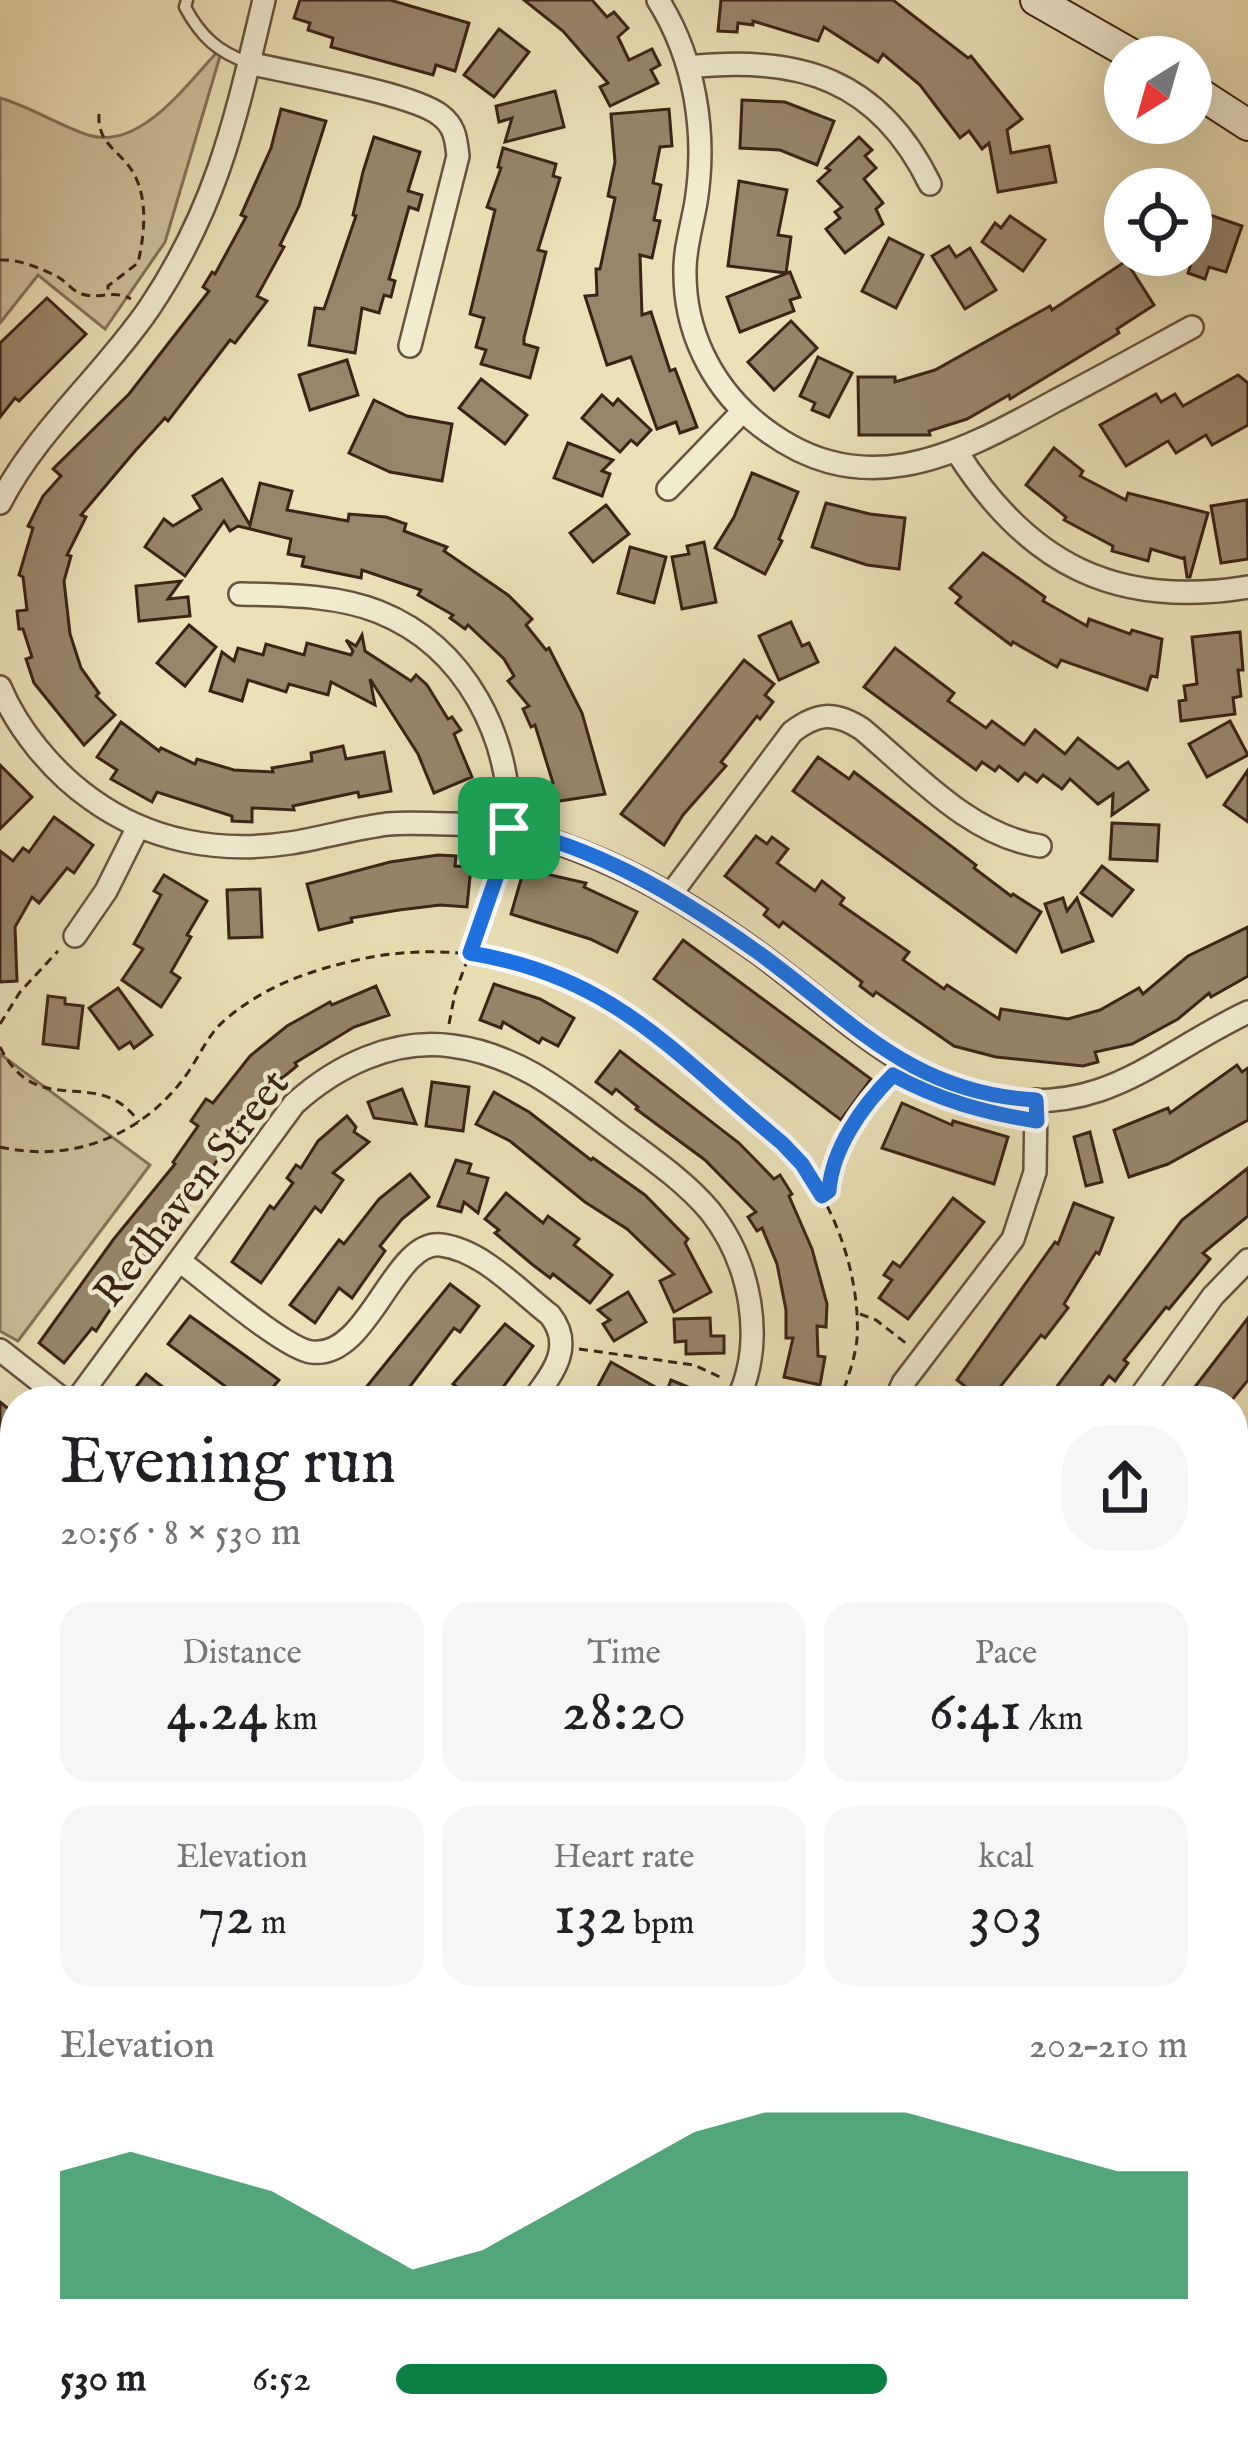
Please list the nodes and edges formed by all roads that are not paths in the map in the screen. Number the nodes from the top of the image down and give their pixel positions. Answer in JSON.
{"nodes":[{"id":1,"x":187,"y":0,"type":"edge"},
{"id":2,"x":264,"y":0,"type":"edge"},
{"id":3,"x":658,"y":0,"type":"edge"},
{"id":4,"x":1036,"y":0,"type":"edge"},
{"id":5,"x":1104,"y":39,"type":"edge"},
{"id":6,"x":249,"y":63,"type":"junction"},
{"id":7,"x":689,"y":67,"type":"junction"},
{"id":8,"x":1212,"y":102,"type":"edge"},
{"id":9,"x":1248,"y":125,"type":"edge"},
{"id":10,"x":930,"y":184,"type":"dead end"},
{"id":11,"x":1192,"y":327,"type":"dead end"},
{"id":12,"x":410,"y":346,"type":"dead end"},
{"id":13,"x":743,"y":411,"type":"junction"},
{"id":14,"x":956,"y":452,"type":"junction"},
{"id":15,"x":668,"y":489,"type":"dead end"},
{"id":16,"x":0,"y":503,"type":"edge"},
{"id":17,"x":1248,"y":587,"type":"edge"},
{"id":18,"x":240,"y":594,"type":"dead end"},
{"id":19,"x":0,"y":687,"type":"edge"},
{"id":20,"x":500,"y":826,"type":"junction"},
{"id":21,"x":137,"y":827,"type":"junction"},
{"id":22,"x":1040,"y":846,"type":"dead end"},
{"id":23,"x":671,"y":894,"type":"junction"},
{"id":24,"x":75,"y":936,"type":"road end"},
{"id":25,"x":1248,"y":1012,"type":"edge"},
{"id":26,"x":1036,"y":1100,"type":"junction"},
{"id":27,"x":1248,"y":1260,"type":"edge"},
{"id":28,"x":181,"y":1262,"type":"junction"},
{"id":29,"x":0,"y":1350,"type":"edge"},
{"id":30,"x":46,"y":1386,"type":"edge"},
{"id":31,"x":87,"y":1386,"type":"edge"},
{"id":32,"x":543,"y":1386,"type":"edge"},
{"id":33,"x":743,"y":1386,"type":"edge"},
{"id":34,"x":901,"y":1386,"type":"edge"},
{"id":35,"x":1148,"y":1386,"type":"edge"}],
"edges":[{"from":1,"to":6,"type":"lane"},
{"from":2,"to":6,"type":"street"},
{"from":3,"to":7,"type":"street"},
{"from":4,"to":5,"type":"street"},
{"from":6,"to":12,"type":"street"},
{"from":6,"to":16,"type":"street"},
{"from":7,"to":10,"type":"street"},
{"from":7,"to":13,"type":"street"},
{"from":8,"to":9,"type":"street"},
{"from":11,"to":14,"type":"street"},
{"from":13,"to":14,"type":"street"},
{"from":13,"to":15,"type":"street"},
{"from":14,"to":17,"type":"street"},
{"from":18,"to":20,"type":"street"},
{"from":19,"to":21,"type":"street"},
{"from":20,"to":21,"type":"street"},
{"from":20,"to":23,"type":"street"},
{"from":21,"to":24,"type":"street"},
{"from":22,"to":23,"type":"street"},
{"from":23,"to":26,"type":"street"},
{"from":25,"to":26,"type":"street"},
{"from":26,"to":34,"type":"street"},
{"from":27,"to":35,"type":"street"},
{"from":28,"to":31,"type":"street","name":"Redhaven Street"},
{"from":28,"to":32,"type":"street"},
{"from":28,"to":33,"type":"street","name":"Redhaven Street"},
{"from":29,"to":30,"type":"street"}]}
